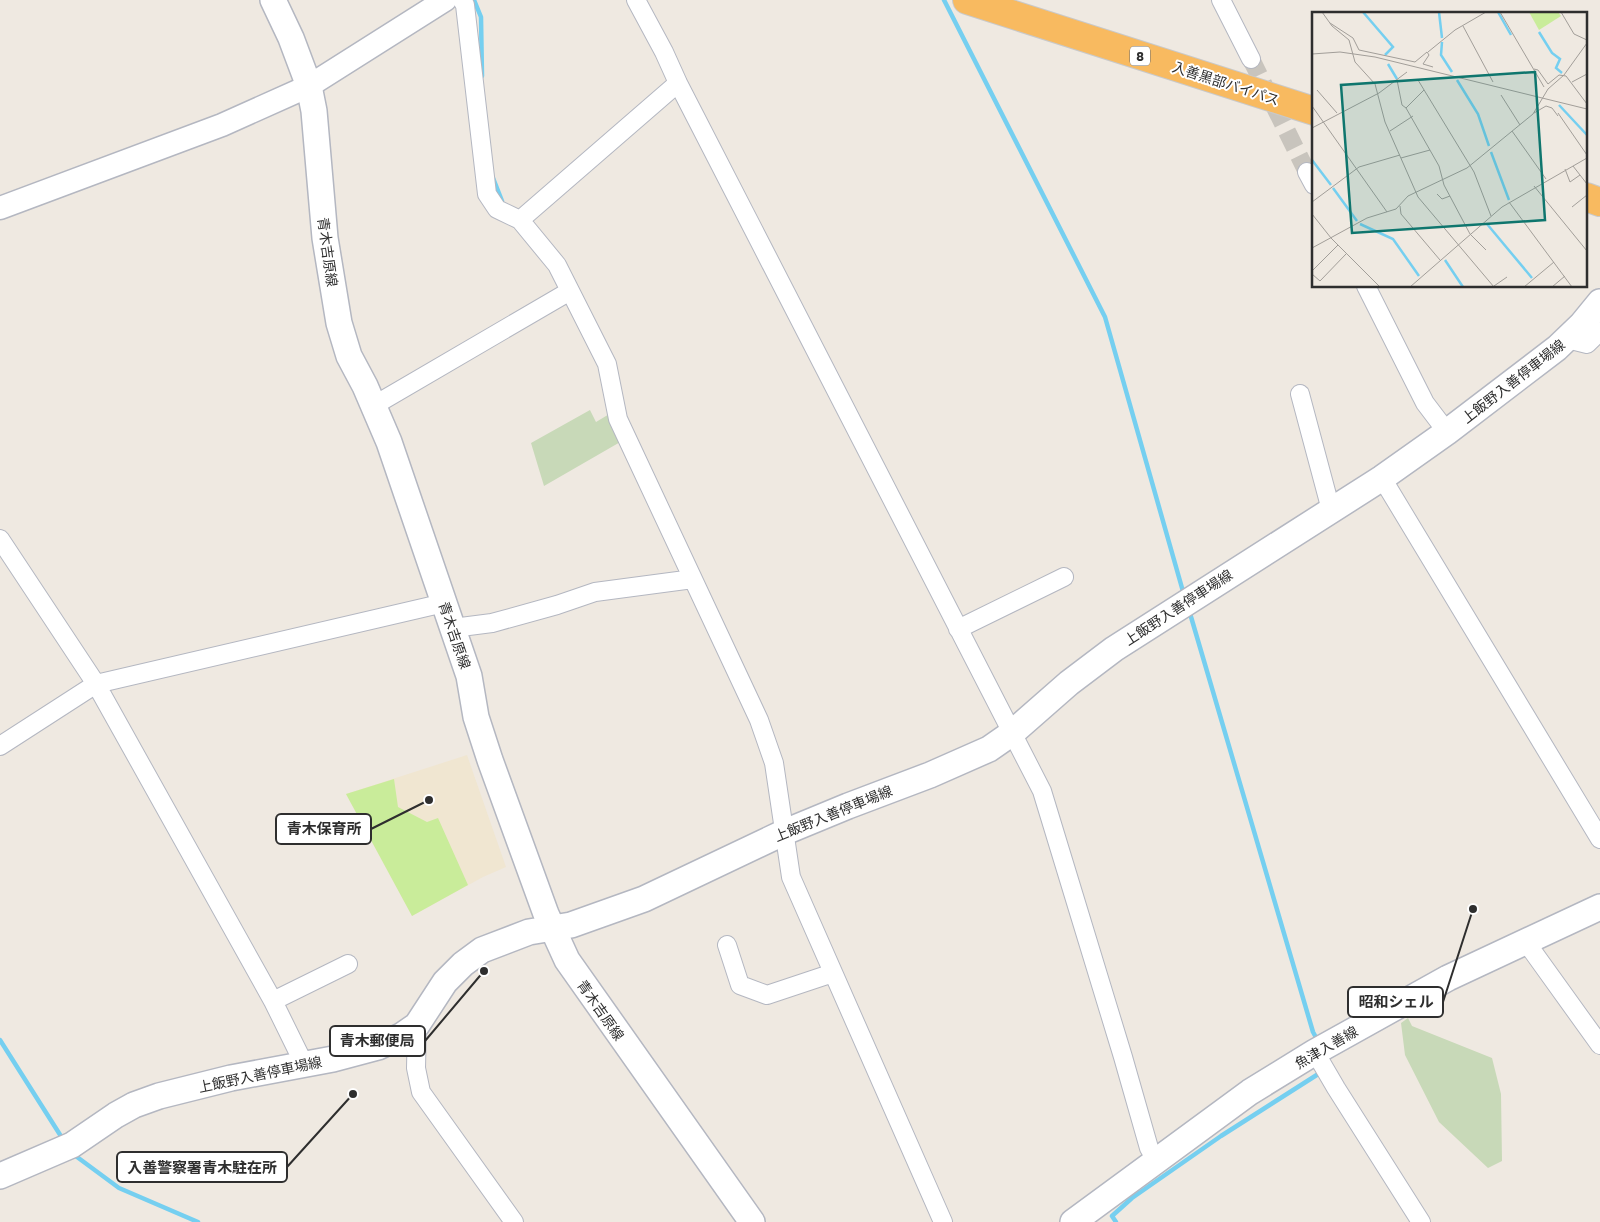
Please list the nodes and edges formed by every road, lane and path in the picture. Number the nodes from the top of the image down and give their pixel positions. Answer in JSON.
{"nodes":[{"id":1,"x":273,"y":0,"type":"edge"},
{"id":2,"x":445,"y":0,"type":"edge"},
{"id":3,"x":462,"y":0,"type":"edge"},
{"id":4,"x":636,"y":0,"type":"edge"},
{"id":5,"x":967,"y":0,"type":"edge"},
{"id":6,"x":1221,"y":0,"type":"edge"},
{"id":7,"x":1251,"y":59,"type":"tunnel mouth"},
{"id":8,"x":678,"y":83,"type":"junction"},
{"id":9,"x":309,"y":86,"type":"junction"},
{"id":10,"x":1312,"y":110,"type":"edge"},
{"id":11,"x":1588,"y":198,"type":"edge"},
{"id":12,"x":1600,"y":202,"type":"edge"},
{"id":13,"x":0,"y":208,"type":"edge"},
{"id":14,"x":520,"y":220,"type":"junction"},
{"id":15,"x":1367,"y":288,"type":"edge"},
{"id":16,"x":570,"y":292,"type":"junction"},
{"id":17,"x":1600,"y":302,"type":"edge"},
{"id":18,"x":1600,"y":331,"type":"edge"},
{"id":19,"x":1567,"y":339,"type":"junction"},
{"id":20,"x":1300,"y":394,"type":"dead end"},
{"id":21,"x":373,"y":406,"type":"junction"},
{"id":22,"x":1447,"y":432,"type":"junction"},
{"id":23,"x":1382,"y":478,"type":"junction"},
{"id":24,"x":1331,"y":510,"type":"junction"},
{"id":25,"x":0,"y":539,"type":"edge"},
{"id":26,"x":1064,"y":577,"type":"dead end"},
{"id":27,"x":693,"y":579,"type":"junction"},
{"id":28,"x":444,"y":602,"type":"junction"},
{"id":29,"x":453,"y":628,"type":"junction"},
{"id":30,"x":958,"y":629,"type":"junction"},
{"id":31,"x":96,"y":684,"type":"junction"},
{"id":32,"x":1012,"y":733,"type":"junction"},
{"id":33,"x":0,"y":746,"type":"edge"},
{"id":34,"x":785,"y":832,"type":"junction"},
{"id":35,"x":1600,"y":839,"type":"edge"},
{"id":36,"x":1600,"y":907,"type":"edge"},
{"id":37,"x":553,"y":928,"type":"junction"},
{"id":38,"x":1526,"y":942,"type":"junction"},
{"id":39,"x":727,"y":945,"type":"dead end"},
{"id":40,"x":348,"y":964,"type":"dead end"},
{"id":41,"x":833,"y":973,"type":"junction"},
{"id":42,"x":273,"y":1002,"type":"junction"},
{"id":43,"x":418,"y":1025,"type":"junction"},
{"id":44,"x":1600,"y":1045,"type":"edge"},
{"id":45,"x":1315,"y":1052,"type":"junction"},
{"id":46,"x":304,"y":1064,"type":"junction"},
{"id":47,"x":1156,"y":1160,"type":"junction"},
{"id":48,"x":0,"y":1176,"type":"edge"},
{"id":49,"x":514,"y":1222,"type":"edge"},
{"id":50,"x":752,"y":1222,"type":"edge"},
{"id":51,"x":943,"y":1222,"type":"edge"},
{"id":52,"x":1073,"y":1222,"type":"edge"},
{"id":53,"x":1421,"y":1222,"type":"edge"}],
"edges":[{"from":1,"to":9,"type":"main road","name":"青木吉原線"},
{"from":2,"to":9,"type":"street"},
{"from":3,"to":14,"type":"street"},
{"from":4,"to":8,"type":"street"},
{"from":5,"to":10,"type":"highway","name":"入善黒部バイパス","number":"8"},
{"from":6,"to":7,"type":"street"},
{"from":8,"to":14,"type":"street"},
{"from":8,"to":30,"type":"street"},
{"from":9,"to":13,"type":"street"},
{"from":9,"to":21,"type":"main road","name":"青木吉原線"},
{"from":11,"to":12,"type":"highway"},
{"from":14,"to":16,"type":"street"},
{"from":15,"to":22,"type":"street"},
{"from":16,"to":21,"type":"street"},
{"from":16,"to":27,"type":"street"},
{"from":17,"to":19,"type":"main road","name":"上飯野入善停車場線"},
{"from":18,"to":19,"type":"street"},
{"from":19,"to":22,"type":"main road","name":"上飯野入善停車場線"},
{"from":20,"to":24,"type":"street"},
{"from":21,"to":28,"type":"main road","name":"青木吉原線"},
{"from":22,"to":23,"type":"main road","name":"上飯野入善停車場線"},
{"from":23,"to":24,"type":"main road","name":"上飯野入善停車場線"},
{"from":23,"to":35,"type":"street"},
{"from":24,"to":32,"type":"main road","name":"上飯野入善停車場線"},
{"from":25,"to":31,"type":"street"},
{"from":26,"to":30,"type":"street"},
{"from":27,"to":29,"type":"street"},
{"from":27,"to":34,"type":"street"},
{"from":28,"to":29,"type":"main road","name":"青木吉原線"},
{"from":28,"to":31,"type":"street"},
{"from":29,"to":37,"type":"main road","name":"青木吉原線"},
{"from":30,"to":32,"type":"street"},
{"from":31,"to":33,"type":"street"},
{"from":31,"to":42,"type":"street"},
{"from":32,"to":34,"type":"main road","name":"上飯野入善停車場線"},
{"from":32,"to":47,"type":"street"},
{"from":34,"to":37,"type":"main road","name":"上飯野入善停車場線"},
{"from":34,"to":41,"type":"street"},
{"from":36,"to":38,"type":"main road","name":"魚津入善線"},
{"from":37,"to":43,"type":"main road","name":"上飯野入善停車場線"},
{"from":37,"to":50,"type":"main road","name":"青木吉原線"},
{"from":38,"to":44,"type":"street"},
{"from":38,"to":45,"type":"main road","name":"魚津入善線"},
{"from":39,"to":41,"type":"street"},
{"from":40,"to":42,"type":"street"},
{"from":41,"to":51,"type":"street"},
{"from":42,"to":46,"type":"street"},
{"from":43,"to":46,"type":"main road","name":"上飯野入善停車場線"},
{"from":43,"to":49,"type":"street"},
{"from":45,"to":47,"type":"main road","name":"魚津入善線"},
{"from":45,"to":53,"type":"street"},
{"from":46,"to":48,"type":"main road","name":"上飯野入善停車場線"},
{"from":47,"to":52,"type":"main road","name":"魚津入善線"}]}
